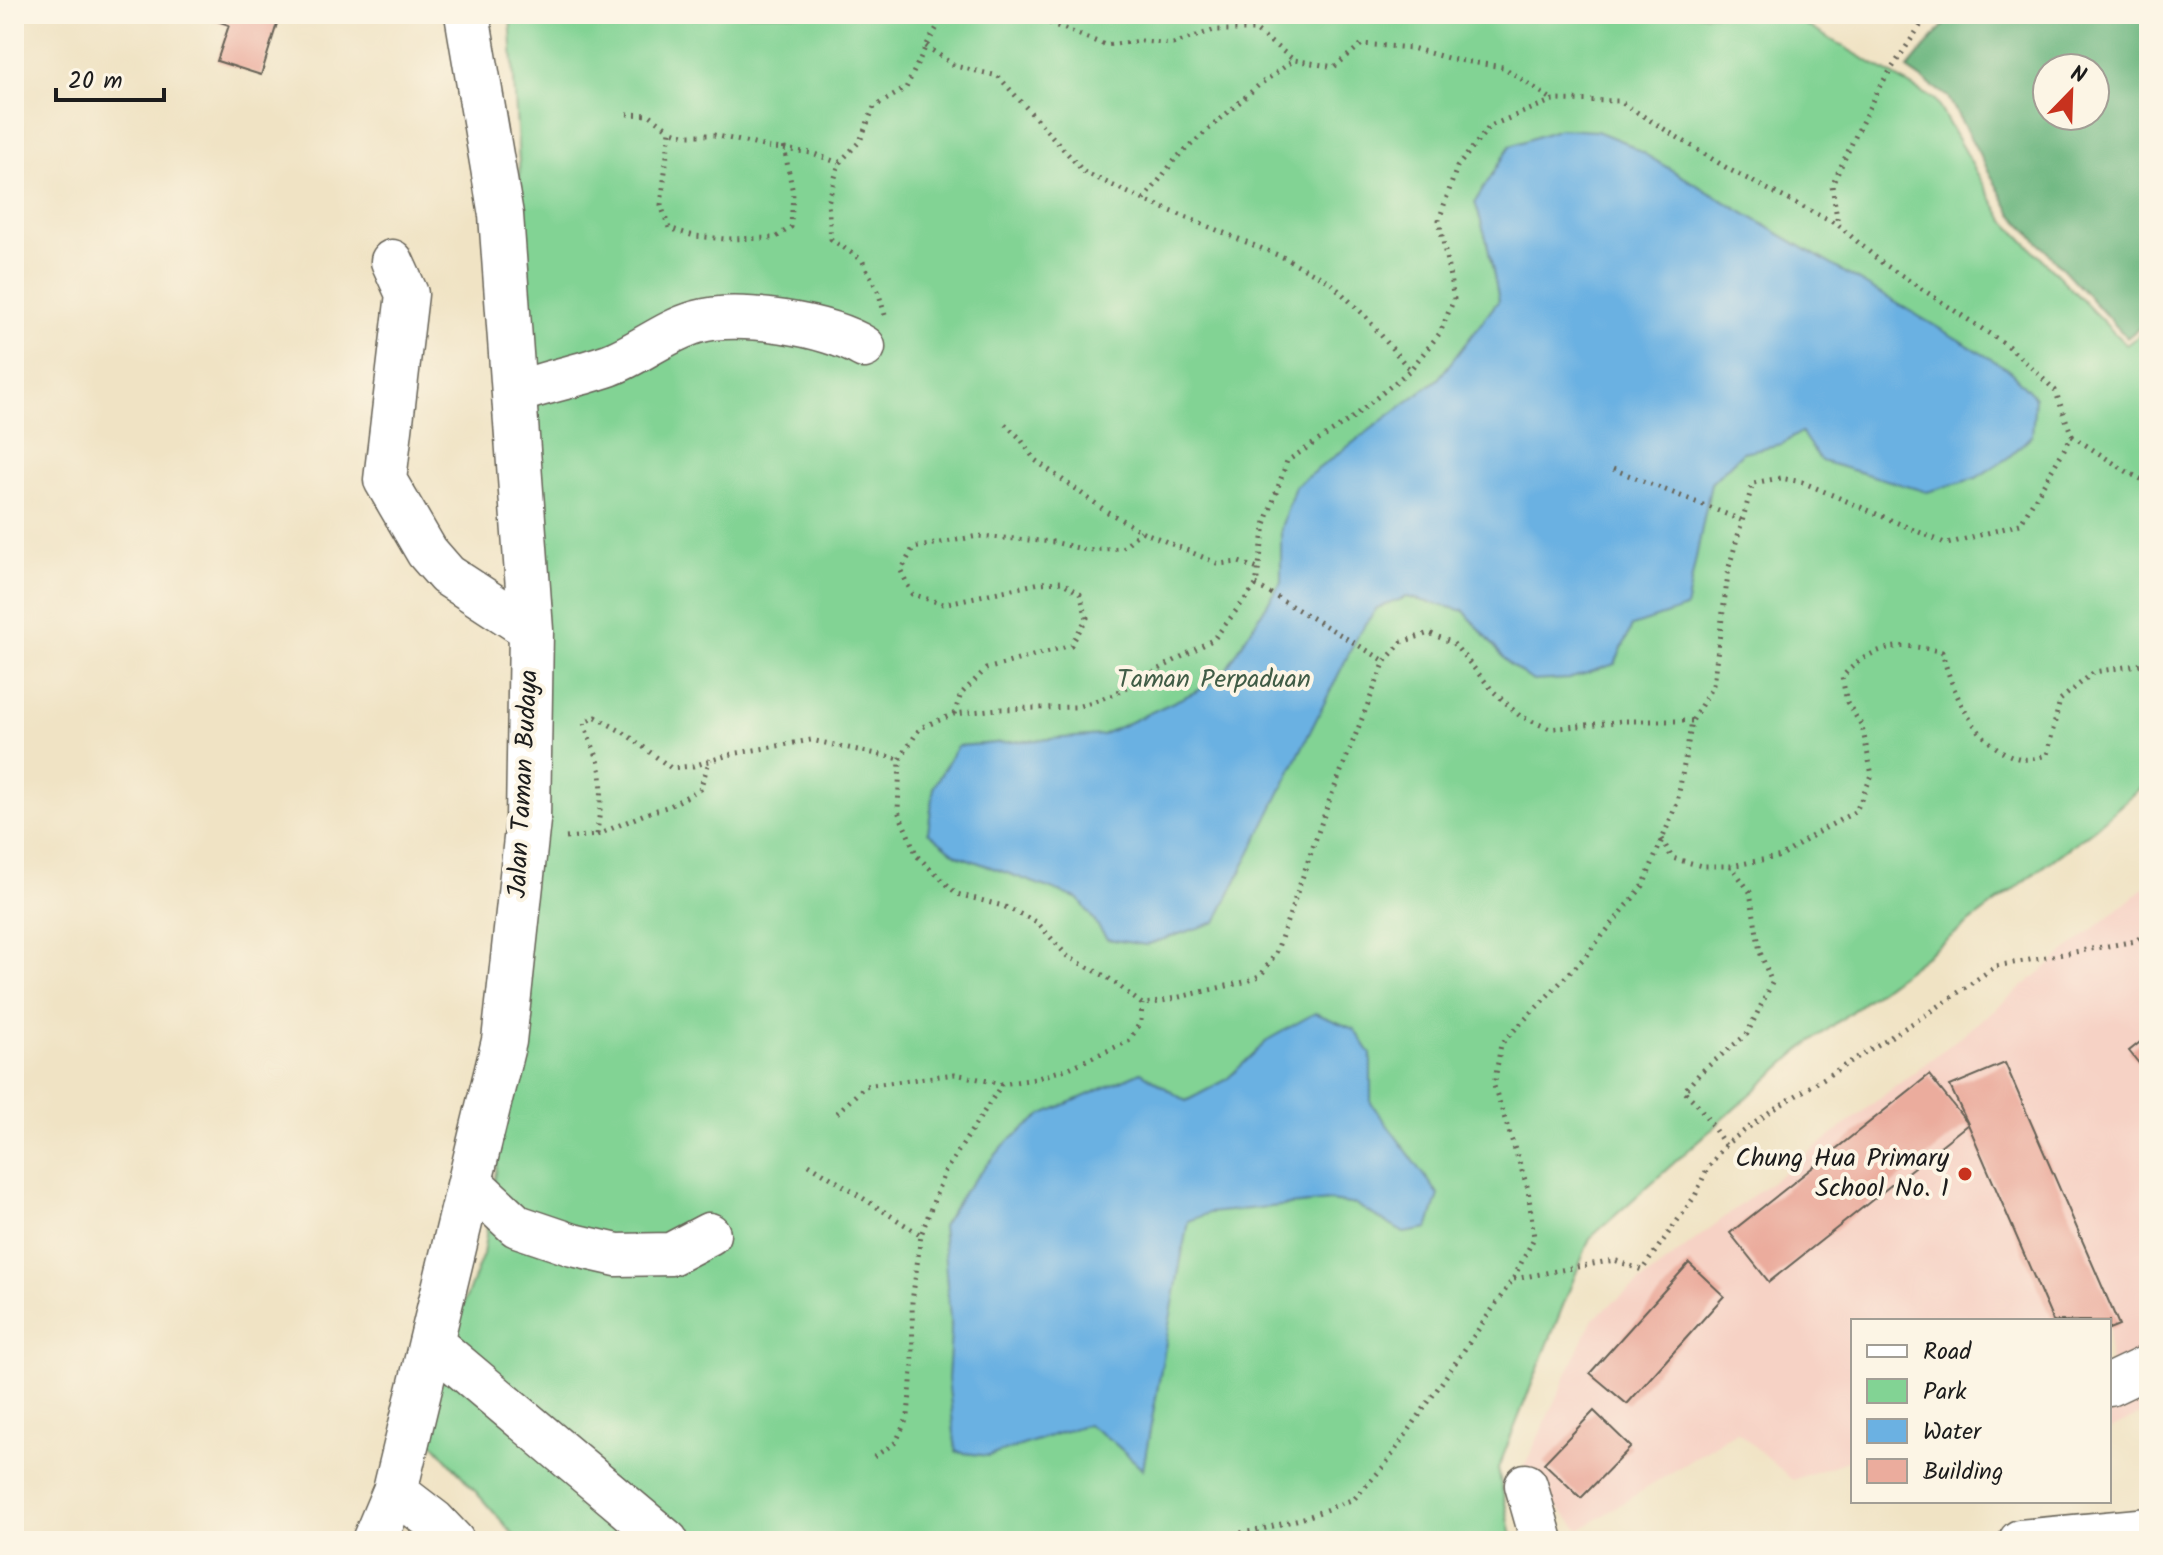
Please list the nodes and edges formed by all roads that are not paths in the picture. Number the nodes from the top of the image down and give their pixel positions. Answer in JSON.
{"nodes":[{"id":1,"x":467,"y":14,"type":"edge"},
{"id":2,"x":392,"y":261,"type":"dead end"},
{"id":3,"x":876,"y":336,"type":"road end"},
{"id":4,"x":514,"y":393,"type":"junction"},
{"id":5,"x":531,"y":630,"type":"junction"},
{"id":6,"x":471,"y":1183,"type":"junction"},
{"id":7,"x":709,"y":1234,"type":"dead end"},
{"id":8,"x":432,"y":1343,"type":"junction"},
{"id":9,"x":2149,"y":1366,"type":"edge"},
{"id":10,"x":2111,"y":1384,"type":"edge"},
{"id":11,"x":1526,"y":1485,"type":"dead end"},
{"id":12,"x":395,"y":1491,"type":"junction"},
{"id":13,"x":2149,"y":1529,"type":"edge"},
{"id":14,"x":374,"y":1541,"type":"edge"},
{"id":15,"x":453,"y":1541,"type":"edge"},
{"id":16,"x":667,"y":1541,"type":"edge"},
{"id":17,"x":1542,"y":1541,"type":"edge"},
{"id":18,"x":2020,"y":1541,"type":"edge"}],
"edges":[{"from":1,"to":4,"type":"main road","name":"Jalan Taman Budaya"},
{"from":2,"to":5,"type":"lane"},
{"from":3,"to":4,"type":"lane"},
{"from":4,"to":5,"type":"main road","name":"Jalan Taman Budaya"},
{"from":5,"to":6,"type":"main road","name":"Jalan Taman Budaya"},
{"from":6,"to":7,"type":"lane"},
{"from":6,"to":8,"type":"main road","name":"Jalan Taman Budaya"},
{"from":8,"to":12,"type":"main road","name":"Jalan Taman Budaya"},
{"from":8,"to":16,"type":"lane"},
{"from":9,"to":10,"type":"lane"},
{"from":11,"to":17,"type":"lane"},
{"from":12,"to":14,"type":"main road","name":"Jalan Taman Budaya"},
{"from":12,"to":15,"type":"lane"},
{"from":13,"to":18,"type":"lane"}]}
